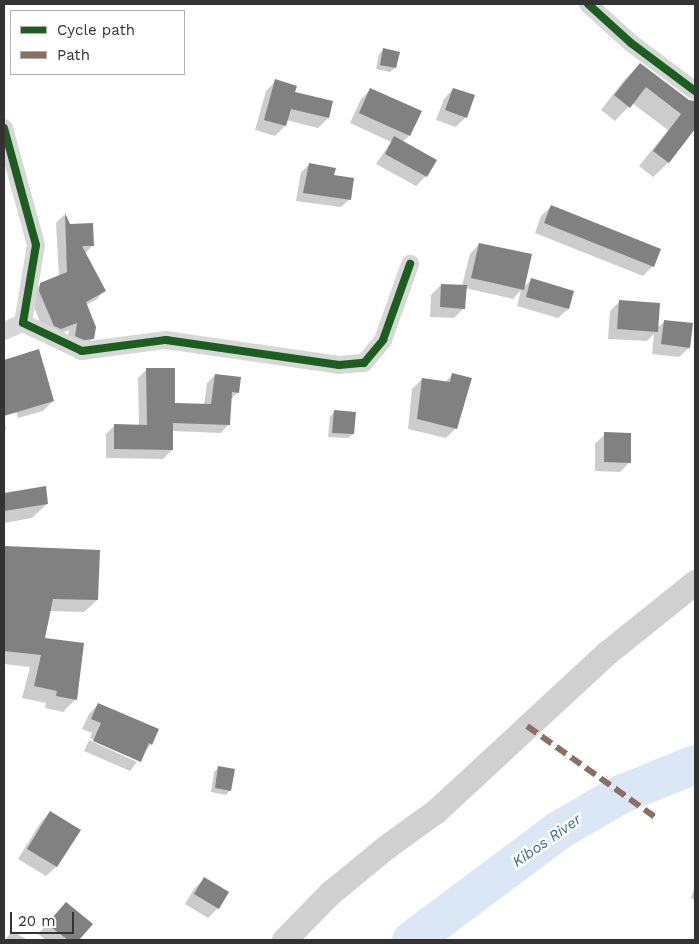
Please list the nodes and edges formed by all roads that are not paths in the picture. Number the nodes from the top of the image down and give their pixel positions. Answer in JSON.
{"nodes":[{"id":1,"x":588,"y":4,"type":"edge"},
{"id":2,"x":695,"y":91,"type":"edge"},
{"id":3,"x":4,"y":128,"type":"edge"},
{"id":4,"x":410,"y":264,"type":"dead end"},
{"id":5,"x":23,"y":323,"type":"junction"},
{"id":6,"x":4,"y":331,"type":"edge"},
{"id":7,"x":695,"y":582,"type":"edge"},
{"id":8,"x":284,"y":940,"type":"edge"}],
"edges":[{"from":1,"to":2,"type":"street"},
{"from":3,"to":5,"type":"street"},
{"from":4,"to":5,"type":"street"},
{"from":5,"to":6,"type":"street"},
{"from":7,"to":8,"type":"main road"}]}
